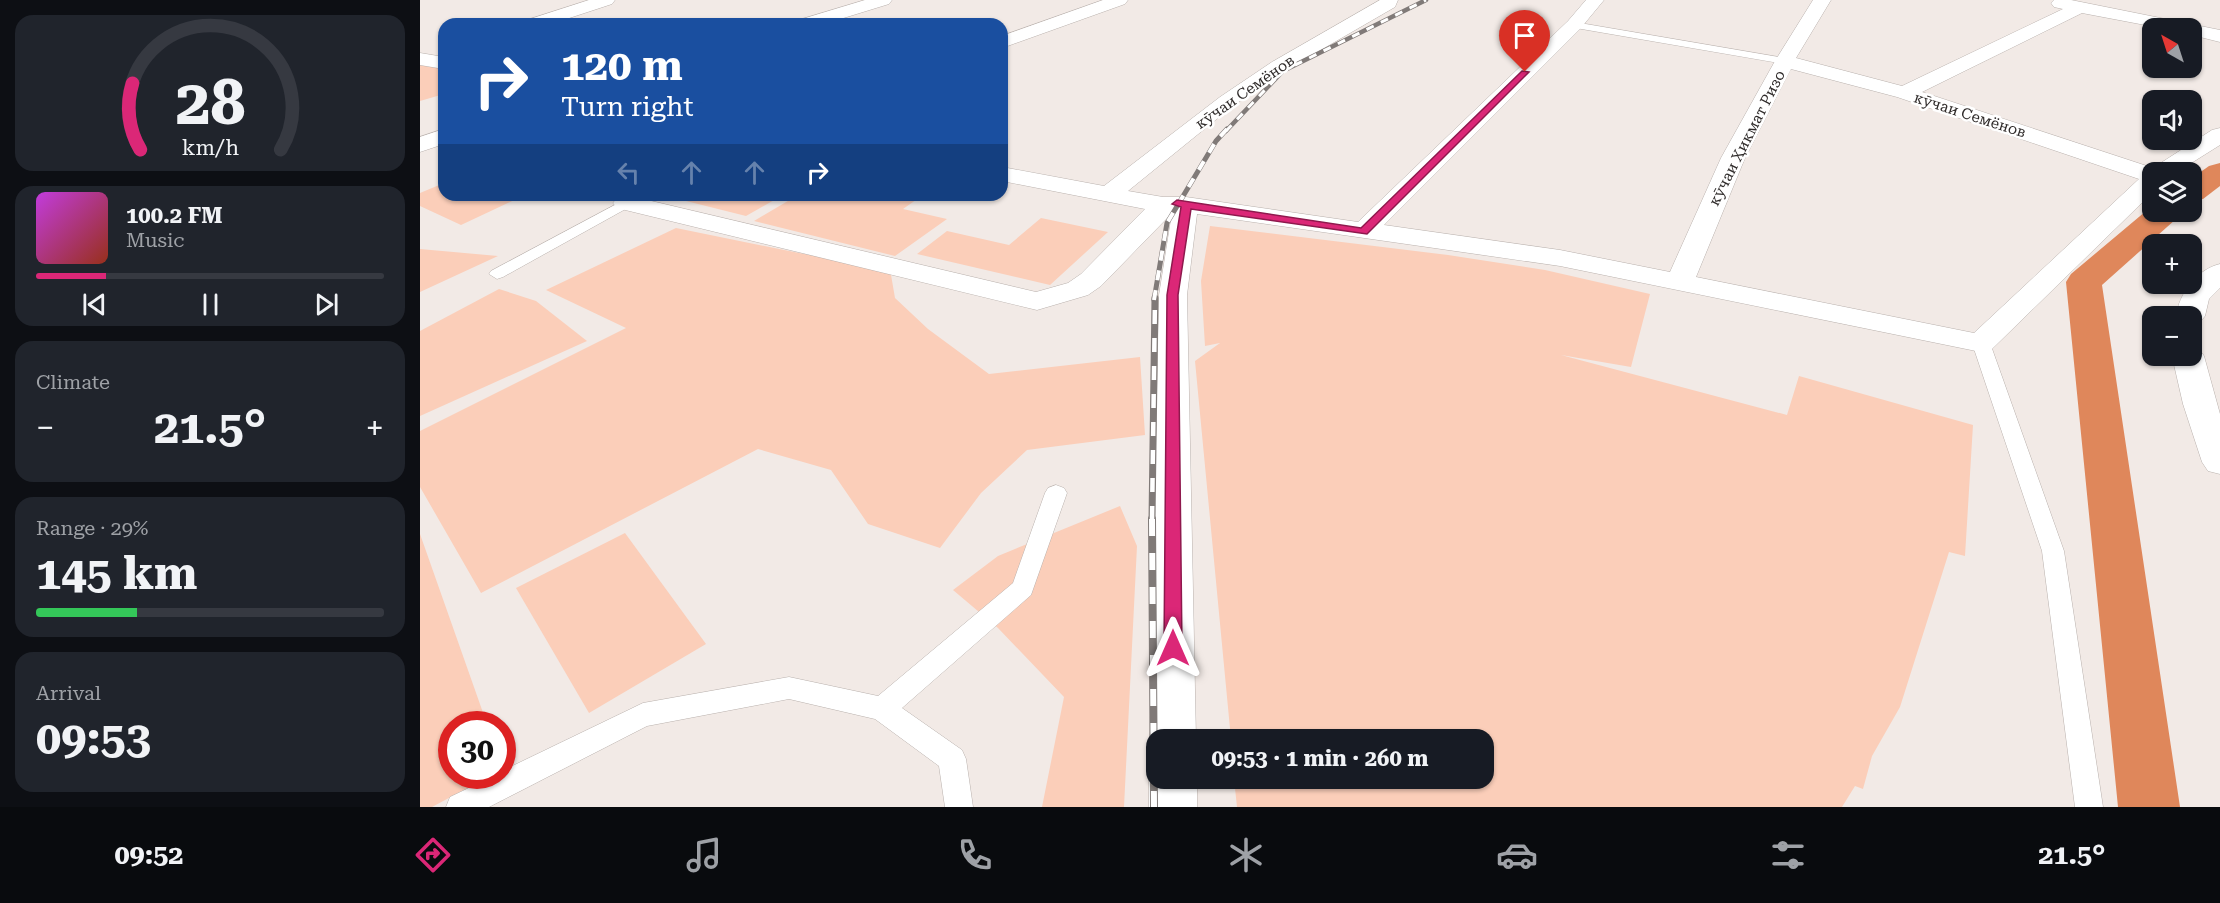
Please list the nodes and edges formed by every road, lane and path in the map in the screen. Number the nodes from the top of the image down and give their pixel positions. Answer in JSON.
{"nodes":[{"id":1,"x":606,"y":0,"type":"edge"},
{"id":2,"x":883,"y":0,"type":"edge"},
{"id":3,"x":1119,"y":0,"type":"edge"},
{"id":4,"x":1389,"y":0,"type":"edge"},
{"id":5,"x":1595,"y":0,"type":"edge"},
{"id":6,"x":1822,"y":0,"type":"edge"},
{"id":7,"x":2043,"y":0,"type":"edge"},
{"id":8,"x":2080,"y":7,"type":"junction"},
{"id":9,"x":551,"y":18,"type":"edge"},
{"id":10,"x":824,"y":18,"type":"edge"},
{"id":11,"x":2142,"y":19,"type":"edge"},
{"id":12,"x":1574,"y":25,"type":"junction"},
{"id":13,"x":2202,"y":32,"type":"edge"},
{"id":14,"x":2220,"y":36,"type":"edge"},
{"id":15,"x":1008,"y":40,"type":"edge"},
{"id":16,"x":1785,"y":61,"type":"junction"},
{"id":17,"x":1904,"y":93,"type":"junction"},
{"id":18,"x":2220,"y":135,"type":"edge"},
{"id":19,"x":438,"y":138,"type":"edge"},
{"id":20,"x":420,"y":145,"type":"edge"},
{"id":21,"x":2178,"y":162,"type":"edge"},
{"id":22,"x":2142,"y":174,"type":"edge"},
{"id":23,"x":1008,"y":175,"type":"edge"},
{"id":24,"x":2142,"y":187,"type":"edge"},
{"id":25,"x":1108,"y":195,"type":"junction"},
{"id":26,"x":630,"y":201,"type":"edge"},
{"id":27,"x":642,"y":201,"type":"edge"},
{"id":28,"x":1175,"y":205,"type":"junction"},
{"id":29,"x":1363,"y":231,"type":"junction"},
{"id":30,"x":2220,"y":272,"type":"edge"},
{"id":31,"x":497,"y":274,"type":"dead end"},
{"id":32,"x":1680,"y":281,"type":"junction"},
{"id":33,"x":2192,"y":306,"type":"edge"},
{"id":34,"x":1981,"y":343,"type":"junction"},
{"id":35,"x":2190,"y":366,"type":"edge"},
{"id":36,"x":2220,"y":462,"type":"edge"},
{"id":37,"x":1056,"y":493,"type":"dead end"},
{"id":38,"x":882,"y":709,"type":"junction"},
{"id":39,"x":1173,"y":729,"type":"edge"},
{"id":40,"x":1173,"y":789,"type":"edge"},
{"id":41,"x":460,"y":807,"type":"edge"},
{"id":42,"x":959,"y":807,"type":"edge"},
{"id":43,"x":1173,"y":807,"type":"edge"},
{"id":44,"x":2089,"y":807,"type":"edge"}],
"edges":[{"from":1,"to":9,"type":"street"},
{"from":2,"to":10,"type":"street"},
{"from":3,"to":15,"type":"street"},
{"from":4,"to":25,"type":"street","name":"кӯчаи Семёнов"},
{"from":5,"to":12,"type":"street"},
{"from":6,"to":16,"type":"street","name":"кӯчаи Ҳикмат Ризо"},
{"from":7,"to":8,"type":"street"},
{"from":8,"to":11,"type":"street"},
{"from":8,"to":17,"type":"street"},
{"from":12,"to":16,"type":"lane"},
{"from":12,"to":29,"type":"street"},
{"from":13,"to":14,"type":"street"},
{"from":16,"to":17,"type":"street","name":"кӯчаи Семёнов"},
{"from":16,"to":32,"type":"street","name":"кӯчаи Ҳикмат Ризо"},
{"from":17,"to":22,"type":"street","name":"кӯчаи Семёнов"},
{"from":18,"to":21,"type":"street"},
{"from":19,"to":20,"type":"street"},
{"from":23,"to":25,"type":"street"},
{"from":24,"to":34,"type":"street"},
{"from":25,"to":28,"type":"street"},
{"from":26,"to":31,"type":"lane"},
{"from":27,"to":28,"type":"street"},
{"from":28,"to":29,"type":"street"},
{"from":28,"to":39,"type":"street"},
{"from":29,"to":32,"type":"street"},
{"from":30,"to":33,"type":"street"},
{"from":32,"to":34,"type":"street"},
{"from":34,"to":44,"type":"lane"},
{"from":35,"to":36,"type":"street"},
{"from":37,"to":38,"type":"lane"},
{"from":38,"to":41,"type":"lane"},
{"from":38,"to":42,"type":"lane"},
{"from":40,"to":43,"type":"street"}]}
